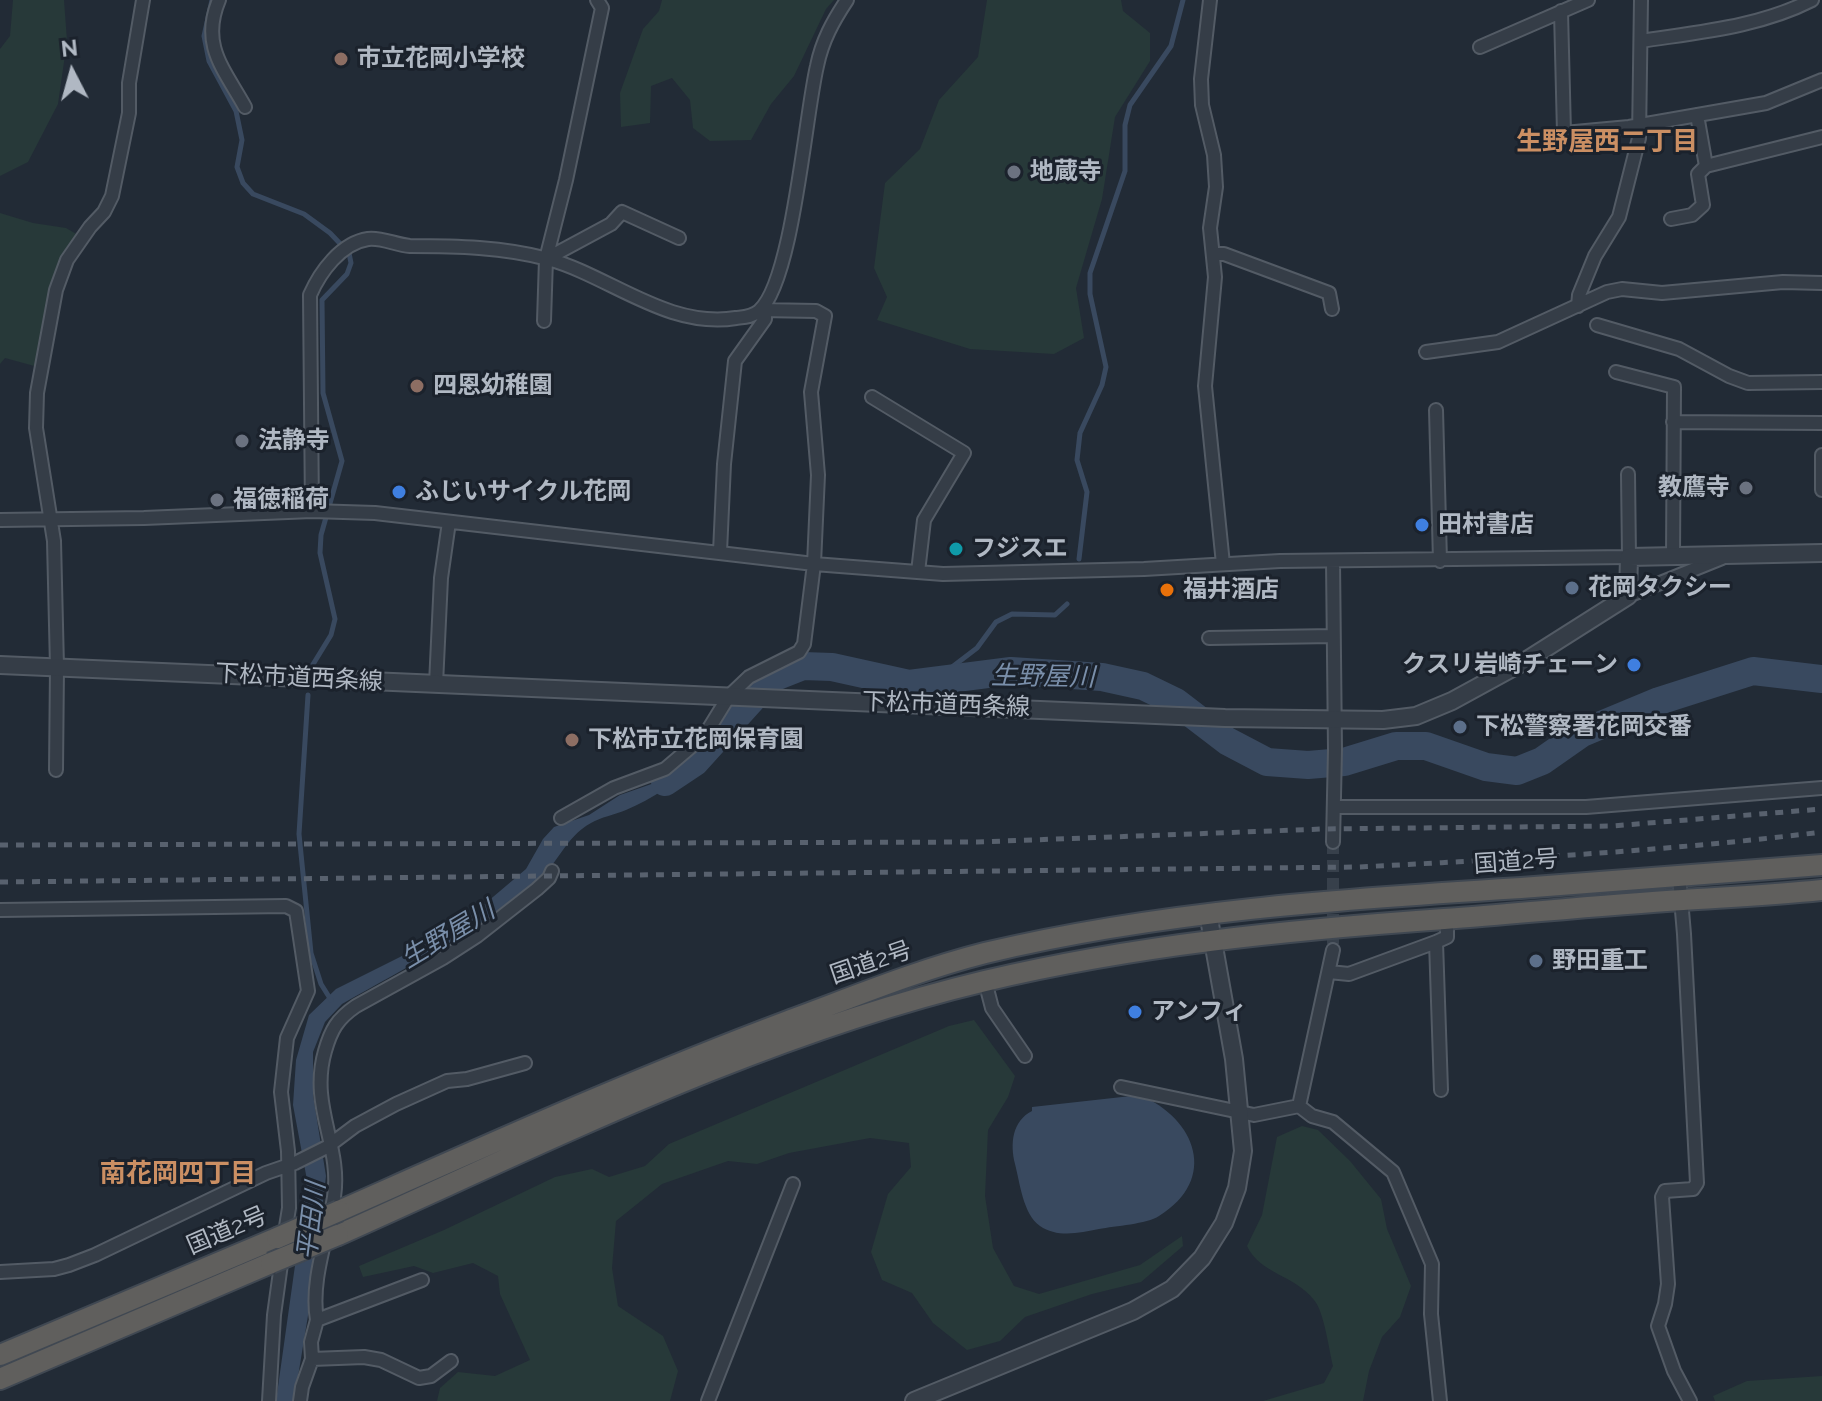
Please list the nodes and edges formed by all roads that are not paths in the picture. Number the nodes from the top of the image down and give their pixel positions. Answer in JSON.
{"nodes":[{"id":1,"x":143,"y":0,"type":"edge"},
{"id":2,"x":219,"y":0,"type":"edge"},
{"id":3,"x":597,"y":0,"type":"edge"},
{"id":4,"x":847,"y":0,"type":"edge"},
{"id":5,"x":1210,"y":0,"type":"edge"},
{"id":6,"x":1588,"y":0,"type":"edge"},
{"id":7,"x":1641,"y":0,"type":"edge"},
{"id":8,"x":1812,"y":0,"type":"edge"},
{"id":9,"x":1561,"y":11,"type":"junction"},
{"id":10,"x":1641,"y":41,"type":"junction"},
{"id":11,"x":1480,"y":47,"type":"dead end"},
{"id":12,"x":1822,"y":80,"type":"edge"},
{"id":13,"x":245,"y":107,"type":"dead end"},
{"id":14,"x":1697,"y":115,"type":"junction"},
{"id":15,"x":1640,"y":124,"type":"junction"},
{"id":16,"x":1822,"y":137,"type":"edge"},
{"id":17,"x":1706,"y":166,"type":"junction"},
{"id":18,"x":1671,"y":219,"type":"dead end"},
{"id":19,"x":679,"y":238,"type":"dead end"},
{"id":20,"x":1214,"y":254,"type":"junction"},
{"id":21,"x":546,"y":259,"type":"junction"},
{"id":22,"x":1822,"y":283,"type":"edge"},
{"id":23,"x":1578,"y":306,"type":"junction"},
{"id":24,"x":1332,"y":309,"type":"dead end"},
{"id":25,"x":763,"y":310,"type":"junction"},
{"id":26,"x":544,"y":321,"type":"dead end"},
{"id":27,"x":1597,"y":325,"type":"dead end"},
{"id":28,"x":1426,"y":352,"type":"dead end"},
{"id":29,"x":1616,"y":372,"type":"dead end"},
{"id":30,"x":1822,"y":382,"type":"edge"},
{"id":31,"x":872,"y":397,"type":"dead end"},
{"id":32,"x":1436,"y":410,"type":"dead end"},
{"id":33,"x":1673,"y":422,"type":"junction"},
{"id":34,"x":1822,"y":423,"type":"edge"},
{"id":35,"x":1822,"y":455,"type":"edge"},
{"id":36,"x":1628,"y":474,"type":"dead end"},
{"id":37,"x":1822,"y":490,"type":"edge"},
{"id":38,"x":312,"y":511,"type":"junction"},
{"id":39,"x":0,"y":520,"type":"edge"},
{"id":40,"x":51,"y":520,"type":"junction"},
{"id":41,"x":449,"y":522,"type":"junction"},
{"id":42,"x":720,"y":552,"type":"junction"},
{"id":43,"x":1822,"y":553,"type":"edge"},
{"id":44,"x":1728,"y":555,"type":"junction"},
{"id":45,"x":1629,"y":557,"type":"junction"},
{"id":46,"x":1673,"y":557,"type":"junction"},
{"id":47,"x":1333,"y":561,"type":"junction"},
{"id":48,"x":1440,"y":561,"type":"junction"},
{"id":49,"x":814,"y":564,"type":"junction"},
{"id":50,"x":1223,"y":564,"type":"junction"},
{"id":51,"x":918,"y":572,"type":"junction"},
{"id":52,"x":1628,"y":596,"type":"junction"},
{"id":53,"x":1333,"y":636,"type":"junction"},
{"id":54,"x":1209,"y":638,"type":"dead end"},
{"id":55,"x":0,"y":665,"type":"edge"},
{"id":56,"x":57,"y":667,"type":"junction"},
{"id":57,"x":436,"y":684,"type":"junction"},
{"id":58,"x":734,"y":696,"type":"junction"},
{"id":59,"x":1333,"y":721,"type":"junction"},
{"id":60,"x":56,"y":770,"type":"dead end"},
{"id":61,"x":1822,"y":788,"type":"edge"},
{"id":62,"x":1334,"y":807,"type":"junction"},
{"id":63,"x":561,"y":818,"type":"dead end"},
{"id":64,"x":1333,"y":842,"type":"tunnel mouth"},
{"id":65,"x":1822,"y":865,"type":"edge"},
{"id":66,"x":552,"y":871,"type":"dead end"},
{"id":67,"x":1679,"y":876,"type":"junction"},
{"id":68,"x":1822,"y":890,"type":"edge"},
{"id":69,"x":1679,"y":900,"type":"junction"},
{"id":70,"x":0,"y":910,"type":"edge"},
{"id":71,"x":1208,"y":913,"type":"junction"},
{"id":72,"x":1447,"y":919,"type":"junction"},
{"id":73,"x":1213,"y":939,"type":"junction"},
{"id":74,"x":1436,"y":942,"type":"junction"},
{"id":75,"x":1333,"y":950,"type":"tunnel mouth"},
{"id":76,"x":1329,"y":972,"type":"junction"},
{"id":77,"x":985,"y":981,"type":"junction"},
{"id":78,"x":1025,"y":1056,"type":"dead end"},
{"id":79,"x":525,"y":1063,"type":"dead end"},
{"id":80,"x":1121,"y":1087,"type":"dead end"},
{"id":81,"x":1441,"y":1090,"type":"dead end"},
{"id":82,"x":1299,"y":1106,"type":"junction"},
{"id":83,"x":1240,"y":1112,"type":"junction"},
{"id":84,"x":329,"y":1146,"type":"junction"},
{"id":85,"x":291,"y":1164,"type":"junction"},
{"id":86,"x":793,"y":1184,"type":"dead end"},
{"id":87,"x":0,"y":1272,"type":"edge"},
{"id":88,"x":422,"y":1280,"type":"dead end"},
{"id":89,"x":317,"y":1320,"type":"junction"},
{"id":90,"x":0,"y":1355,"type":"edge"},
{"id":91,"x":312,"y":1359,"type":"junction"},
{"id":92,"x":451,"y":1361,"type":"dead end"},
{"id":93,"x":0,"y":1379,"type":"edge"},
{"id":94,"x":269,"y":1401,"type":"edge"},
{"id":95,"x":300,"y":1401,"type":"edge"},
{"id":96,"x":708,"y":1401,"type":"edge"},
{"id":97,"x":914,"y":1401,"type":"edge"},
{"id":98,"x":1440,"y":1401,"type":"edge"},
{"id":99,"x":1690,"y":1401,"type":"edge"}],
"edges":[{"from":1,"to":40,"type":"street"},
{"from":2,"to":13,"type":"street"},
{"from":3,"to":21,"type":"street"},
{"from":4,"to":25,"type":"street"},
{"from":5,"to":20,"type":"street"},
{"from":6,"to":9,"type":"street"},
{"from":7,"to":10,"type":"street"},
{"from":8,"to":10,"type":"street"},
{"from":9,"to":11,"type":"street"},
{"from":9,"to":15,"type":"street"},
{"from":10,"to":15,"type":"street"},
{"from":12,"to":14,"type":"street"},
{"from":14,"to":15,"type":"street"},
{"from":14,"to":17,"type":"street"},
{"from":15,"to":23,"type":"street"},
{"from":16,"to":17,"type":"street"},
{"from":17,"to":18,"type":"street"},
{"from":19,"to":21,"type":"street"},
{"from":20,"to":24,"type":"street"},
{"from":20,"to":50,"type":"street"},
{"from":21,"to":25,"type":"street"},
{"from":21,"to":26,"type":"street"},
{"from":21,"to":38,"type":"street"},
{"from":22,"to":23,"type":"street"},
{"from":23,"to":28,"type":"street"},
{"from":25,"to":42,"type":"street"},
{"from":25,"to":49,"type":"street"},
{"from":27,"to":30,"type":"street"},
{"from":29,"to":33,"type":"street"},
{"from":31,"to":51,"type":"street"},
{"from":32,"to":48,"type":"street"},
{"from":33,"to":34,"type":"street"},
{"from":33,"to":46,"type":"street"},
{"from":35,"to":37,"type":"street"},
{"from":36,"to":45,"type":"street"},
{"from":38,"to":40,"type":"street"},
{"from":38,"to":41,"type":"street"},
{"from":39,"to":40,"type":"street"},
{"from":40,"to":56,"type":"street"},
{"from":41,"to":42,"type":"street"},
{"from":41,"to":57,"type":"street"},
{"from":42,"to":49,"type":"street"},
{"from":43,"to":44,"type":"street"},
{"from":44,"to":46,"type":"street"},
{"from":44,"to":52,"type":"street"},
{"from":45,"to":46,"type":"street"},
{"from":45,"to":48,"type":"street"},
{"from":45,"to":52,"type":"street"},
{"from":47,"to":48,"type":"street"},
{"from":47,"to":50,"type":"street"},
{"from":47,"to":53,"type":"street"},
{"from":49,"to":51,"type":"street"},
{"from":49,"to":58,"type":"street"},
{"from":50,"to":51,"type":"street"},
{"from":52,"to":59,"type":"street","name":"下松市道西条線"},
{"from":53,"to":54,"type":"street"},
{"from":53,"to":59,"type":"street"},
{"from":55,"to":56,"type":"street","name":"下松市道西条線"},
{"from":56,"to":57,"type":"street","name":"下松市道西条線"},
{"from":56,"to":60,"type":"street"},
{"from":57,"to":58,"type":"street","name":"下松市道西条線"},
{"from":58,"to":59,"type":"street","name":"下松市道西条線"},
{"from":58,"to":63,"type":"street"},
{"from":59,"to":62,"type":"street"},
{"from":61,"to":62,"type":"street"},
{"from":62,"to":64,"type":"street"},
{"from":65,"to":67,"type":"highway","name":"国道2号"},
{"from":66,"to":84,"type":"street"},
{"from":67,"to":69,"type":"street"},
{"from":67,"to":71,"type":"highway","name":"国道2号"},
{"from":68,"to":69,"type":"highway","name":"国道2号"},
{"from":69,"to":72,"type":"highway","name":"国道2号"},
{"from":69,"to":99,"type":"street"},
{"from":70,"to":85,"type":"street"},
{"from":71,"to":73,"type":"street"},
{"from":71,"to":90,"type":"highway","name":"国道2号","bridge":true},
{"from":72,"to":73,"type":"highway","name":"国道2号"},
{"from":72,"to":74,"type":"street"},
{"from":73,"to":77,"type":"highway","name":"国道2号"},
{"from":73,"to":83,"type":"street"},
{"from":74,"to":76,"type":"street"},
{"from":74,"to":81,"type":"street"},
{"from":75,"to":76,"type":"street"},
{"from":76,"to":82,"type":"street"},
{"from":77,"to":78,"type":"street"},
{"from":77,"to":93,"type":"highway","name":"国道2号","bridge":true},
{"from":79,"to":84,"type":"street"},
{"from":80,"to":83,"type":"street"},
{"from":82,"to":83,"type":"street"},
{"from":82,"to":98,"type":"street"},
{"from":83,"to":97,"type":"street"},
{"from":84,"to":85,"type":"street"},
{"from":84,"to":89,"type":"street"},
{"from":85,"to":87,"type":"street"},
{"from":85,"to":94,"type":"street"},
{"from":86,"to":96,"type":"street"},
{"from":88,"to":89,"type":"street"},
{"from":89,"to":91,"type":"street"},
{"from":91,"to":92,"type":"street"},
{"from":91,"to":95,"type":"street"}]}
